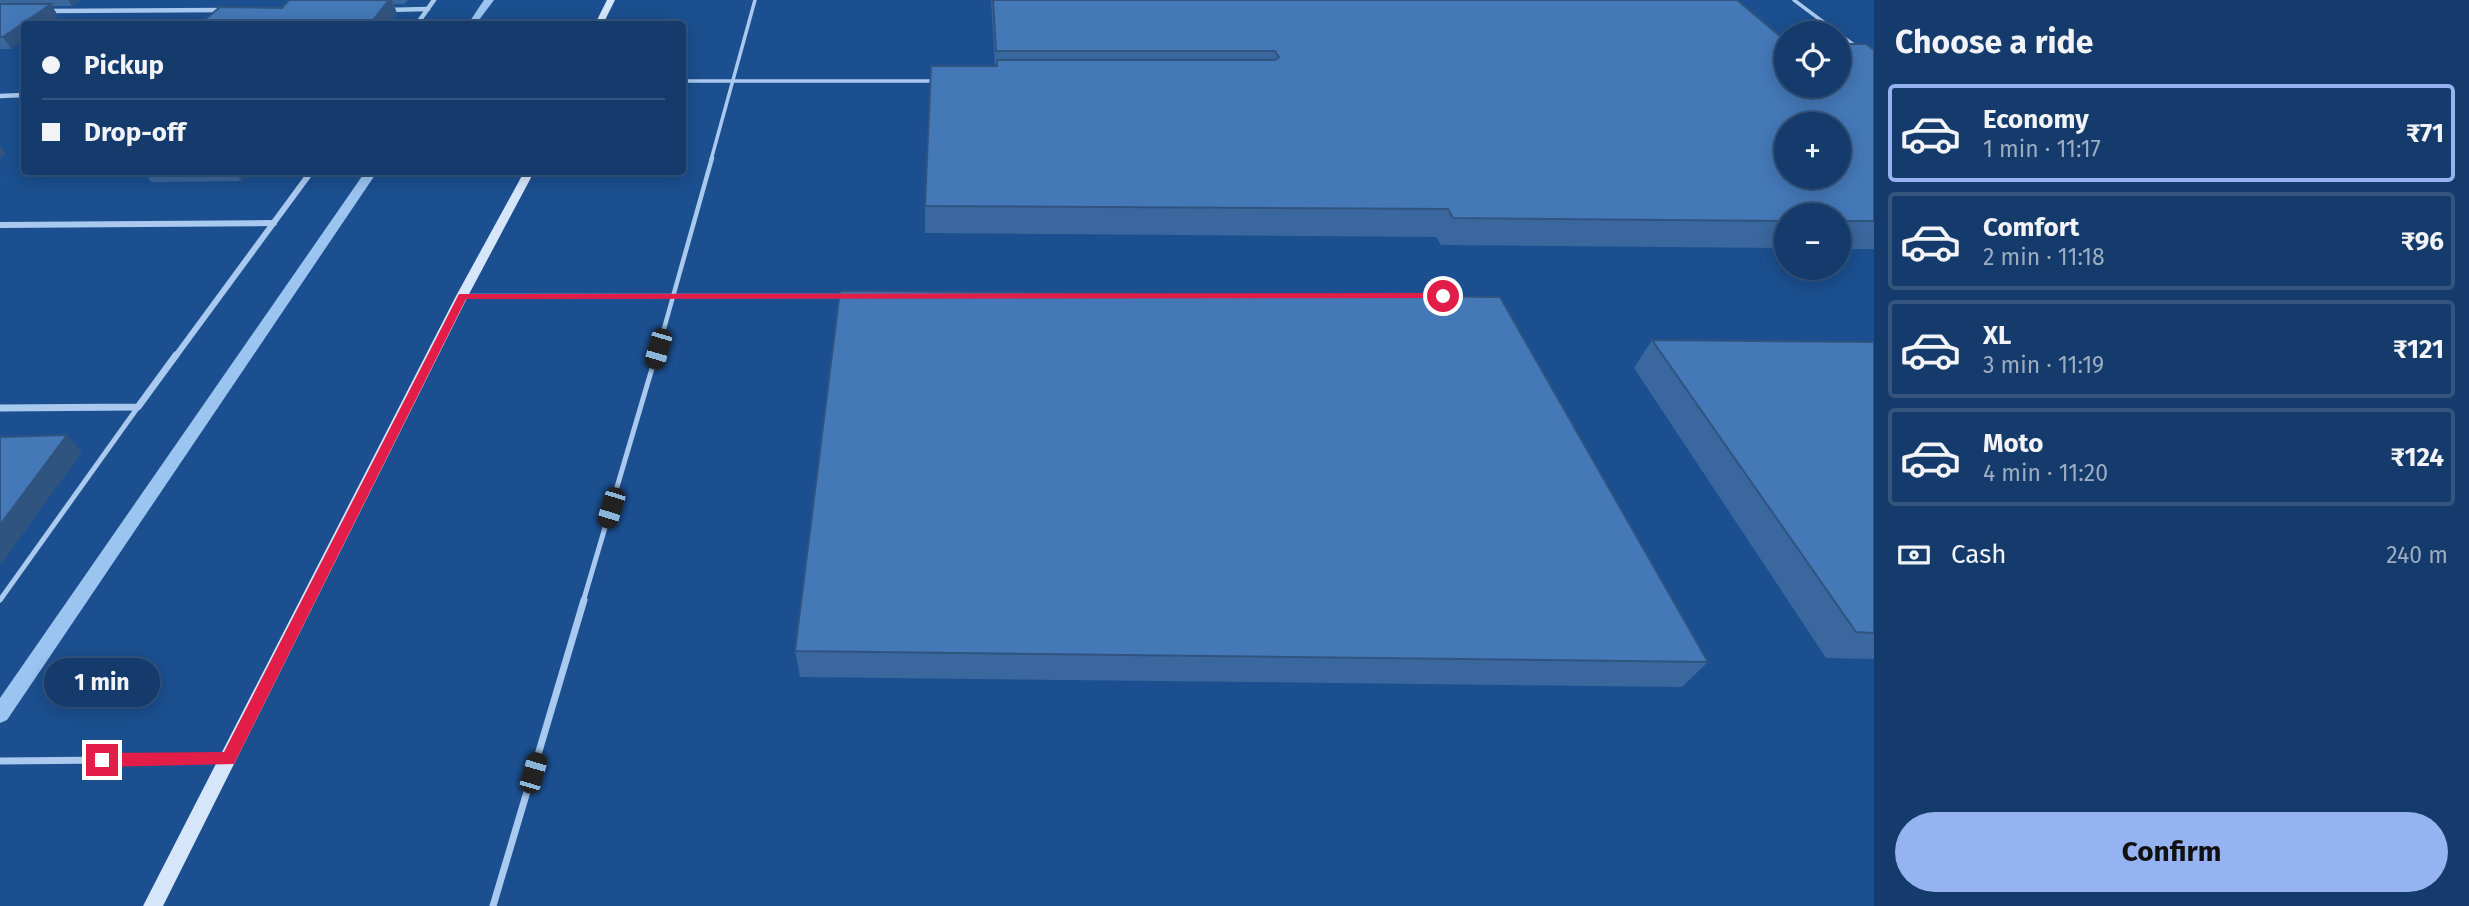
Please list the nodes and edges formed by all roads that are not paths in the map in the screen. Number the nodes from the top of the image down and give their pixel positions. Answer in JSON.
{"nodes":[{"id":1,"x":434,"y":0,"type":"edge"},
{"id":2,"x":611,"y":0,"type":"edge"},
{"id":3,"x":755,"y":0,"type":"edge"},
{"id":4,"x":1794,"y":0,"type":"edge"},
{"id":5,"x":428,"y":9,"type":"junction"},
{"id":6,"x":234,"y":10,"type":"edge"},
{"id":7,"x":372,"y":10,"type":"edge"},
{"id":8,"x":41,"y":11,"type":"edge"},
{"id":9,"x":419,"y":21,"type":"edge"},
{"id":10,"x":600,"y":21,"type":"edge"},
{"id":11,"x":1822,"y":21,"type":"edge"},
{"id":12,"x":1851,"y":43,"type":"edge"},
{"id":13,"x":1865,"y":54,"type":"edge"},
{"id":14,"x":686,"y":81,"type":"edge"},
{"id":15,"x":732,"y":81,"type":"junction"},
{"id":16,"x":937,"y":81,"type":"edge"},
{"id":17,"x":21,"y":95,"type":"edge"},
{"id":18,"x":0,"y":96,"type":"edge"},
{"id":19,"x":309,"y":175,"type":"edge"},
{"id":20,"x":528,"y":175,"type":"edge"},
{"id":21,"x":274,"y":223,"type":"junction"},
{"id":22,"x":0,"y":225,"type":"edge"},
{"id":23,"x":462,"y":296,"type":"junction"},
{"id":24,"x":674,"y":296,"type":"junction"},
{"id":25,"x":856,"y":296,"type":"edge"},
{"id":26,"x":1373,"y":296,"type":"edge"},
{"id":27,"x":1443,"y":296,"type":"edge"},
{"id":28,"x":138,"y":407,"type":"junction"},
{"id":29,"x":0,"y":408,"type":"edge"},
{"id":30,"x":0,"y":600,"type":"edge"},
{"id":31,"x":229,"y":759,"type":"junction"},
{"id":32,"x":0,"y":761,"type":"edge"},
{"id":33,"x":153,"y":906,"type":"edge"},
{"id":34,"x":493,"y":906,"type":"edge"}],
"edges":[{"from":1,"to":5,"type":"street"},
{"from":2,"to":10,"type":"street"},
{"from":3,"to":15,"type":"lane"},
{"from":4,"to":11,"type":"lane"},
{"from":5,"to":7,"type":"street"},
{"from":5,"to":9,"type":"street"},
{"from":6,"to":8,"type":"street"},
{"from":12,"to":13,"type":"lane"},
{"from":14,"to":15,"type":"lane"},
{"from":15,"to":16,"type":"lane"},
{"from":15,"to":24,"type":"lane"},
{"from":17,"to":18,"type":"street"},
{"from":19,"to":21,"type":"street"},
{"from":20,"to":23,"type":"street"},
{"from":21,"to":22,"type":"street"},
{"from":21,"to":28,"type":"street"},
{"from":23,"to":24,"type":"lane"},
{"from":23,"to":31,"type":"street"},
{"from":24,"to":25,"type":"lane"},
{"from":24,"to":34,"type":"lane"},
{"from":26,"to":27,"type":"lane"},
{"from":28,"to":29,"type":"street"},
{"from":28,"to":30,"type":"lane"},
{"from":31,"to":32,"type":"lane"},
{"from":31,"to":33,"type":"street"}]}
